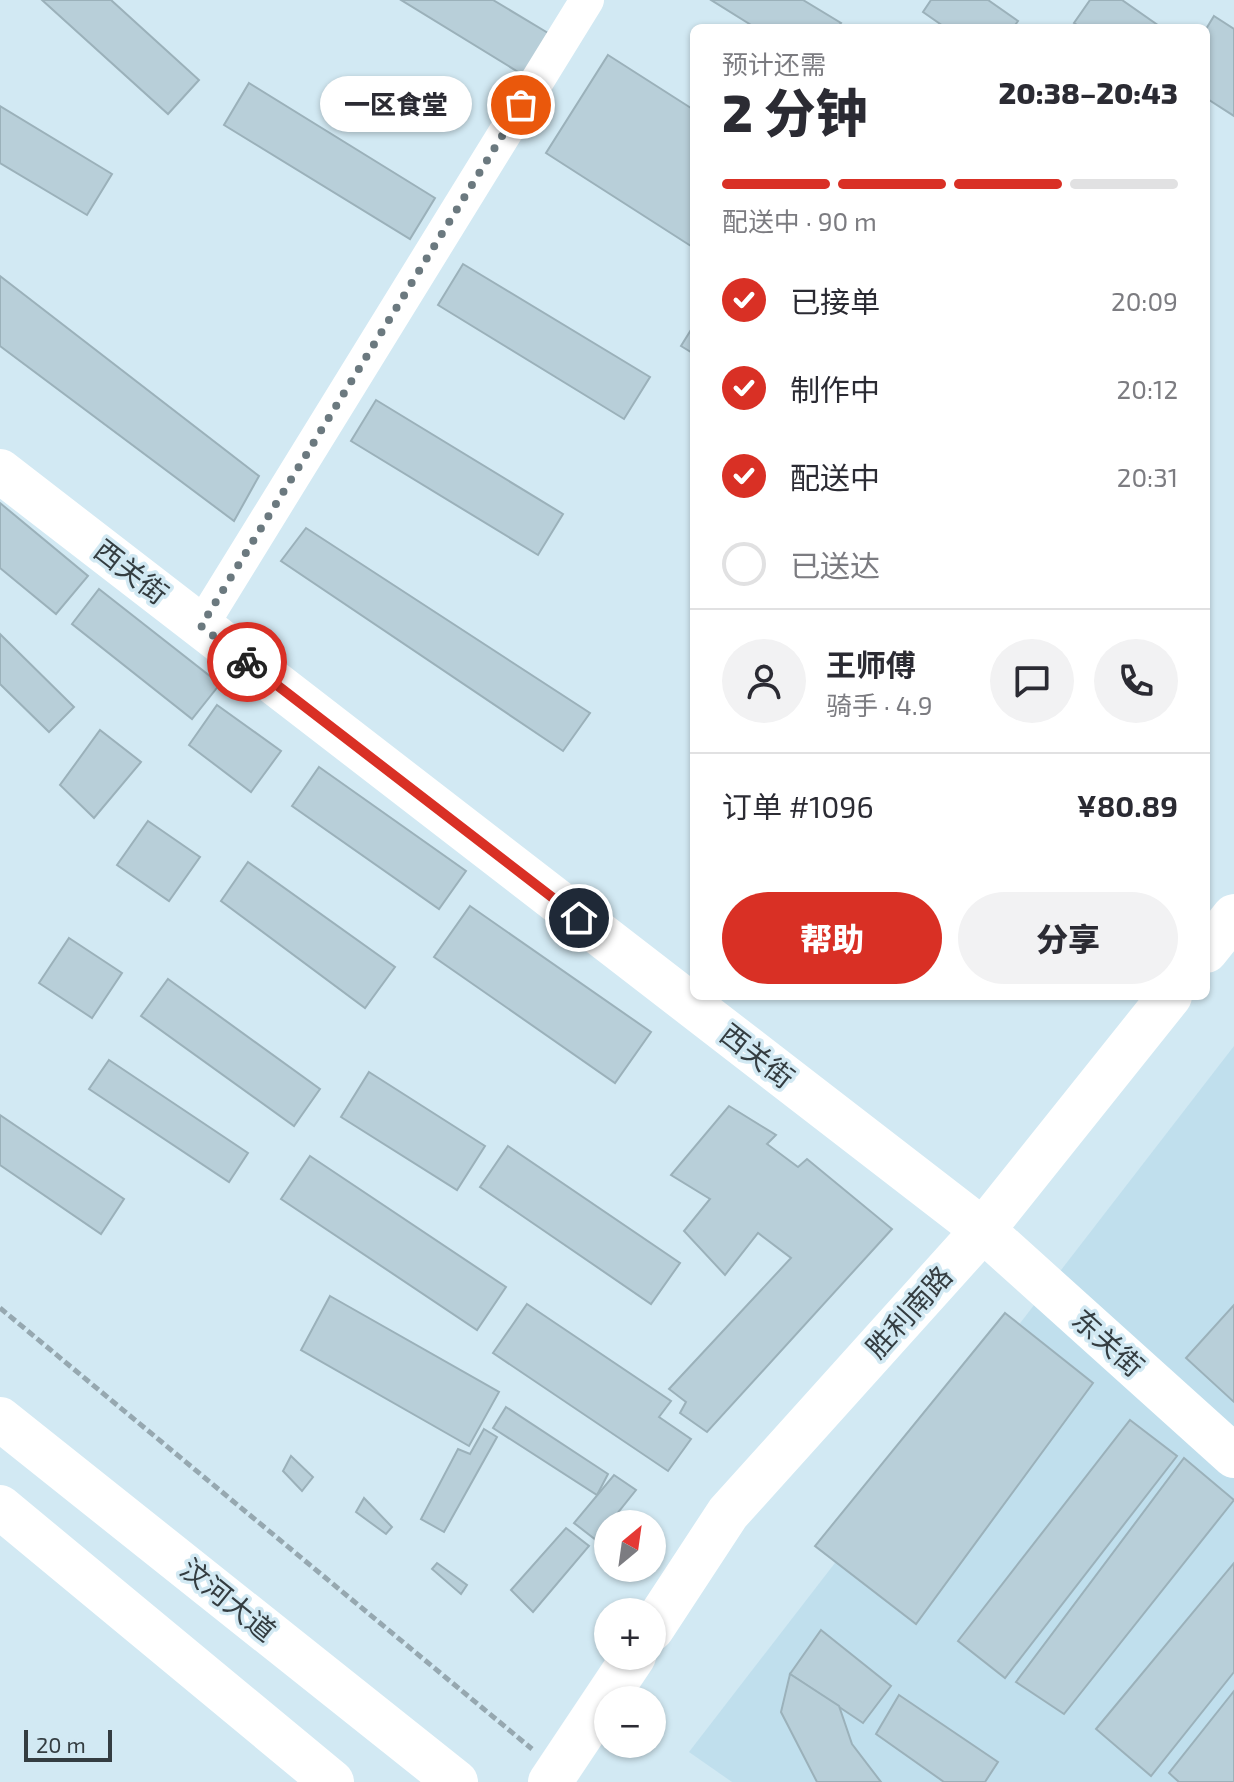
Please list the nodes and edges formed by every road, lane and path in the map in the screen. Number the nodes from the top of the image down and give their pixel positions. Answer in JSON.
{"nodes":[{"id":1,"x":587,"y":0,"type":"edge"},
{"id":2,"x":0,"y":471,"type":"edge"},
{"id":3,"x":201,"y":626,"type":"junction"},
{"id":4,"x":1234,"y":916,"type":"edge"},
{"id":5,"x":1210,"y":946,"type":"edge"},
{"id":6,"x":1167,"y":1000,"type":"edge"},
{"id":7,"x":983,"y":1230,"type":"junction"},
{"id":8,"x":0,"y":1308,"type":"edge"},
{"id":9,"x":0,"y":1419,"type":"edge"},
{"id":10,"x":1234,"y":1456,"type":"edge"},
{"id":11,"x":0,"y":1507,"type":"edge"},
{"id":12,"x":666,"y":1608,"type":"edge"},
{"id":13,"x":625,"y":1670,"type":"edge"},
{"id":14,"x":554,"y":1777,"type":"edge"},
{"id":15,"x":332,"y":1782,"type":"edge"},
{"id":16,"x":456,"y":1782,"type":"edge"}],
"edges":[{"from":1,"to":3,"type":"street"},
{"from":2,"to":3,"type":"main road","name":"西关街"},
{"from":3,"to":7,"type":"main road","name":"西关街"},
{"from":4,"to":5,"type":"main road"},
{"from":6,"to":7,"type":"main road","name":"胜利南路"},
{"from":7,"to":10,"type":"main road","name":"东关街"},
{"from":7,"to":12,"type":"main road","name":"胜利南路"},
{"from":8,"to":14,"type":"path"},
{"from":9,"to":16,"type":"main road","name":"汶河大道"},
{"from":11,"to":15,"type":"main road"},
{"from":13,"to":14,"type":"main road"}]}
